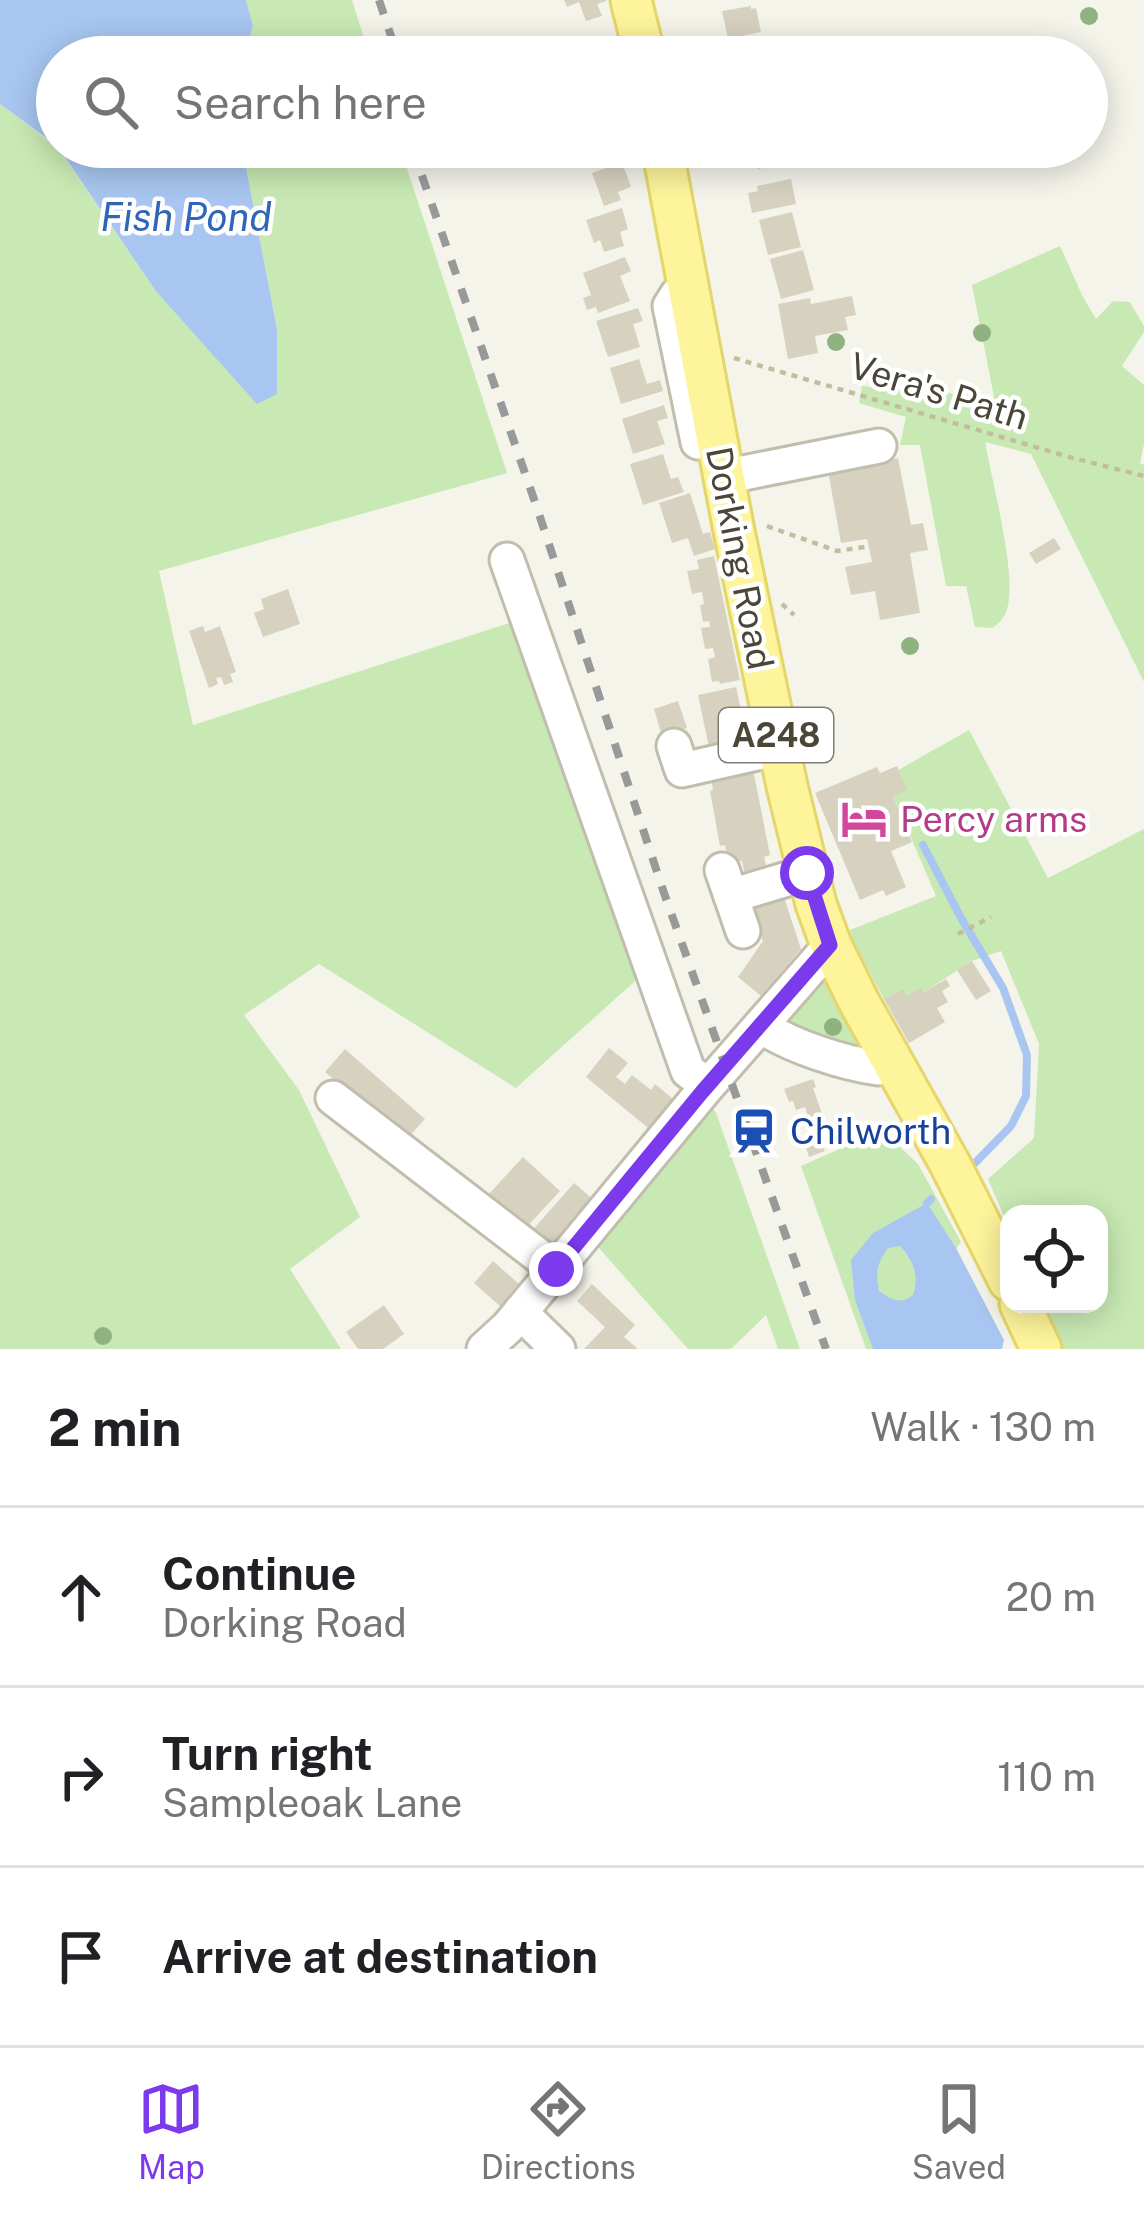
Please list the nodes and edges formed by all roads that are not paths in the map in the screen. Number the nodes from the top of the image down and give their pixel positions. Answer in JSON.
{"nodes":[{"id":1,"x":631,"y":0,"type":"edge"},
{"id":2,"x":640,"y":36,"type":"edge"},
{"id":3,"x":666,"y":168,"type":"edge"},
{"id":4,"x":706,"y":436,"type":"junction"},
{"id":5,"x":879,"y":446,"type":"dead end"},
{"id":6,"x":723,"y":477,"type":"junction"},
{"id":7,"x":726,"y":538,"type":"junction"},
{"id":8,"x":507,"y":560,"type":"dead end"},
{"id":9,"x":779,"y":748,"type":"junction"},
{"id":10,"x":681,"y":766,"type":"dead end"},
{"id":11,"x":807,"y":873,"type":"junction"},
{"id":12,"x":743,"y":932,"type":"dead end"},
{"id":13,"x":830,"y":945,"type":"junction"},
{"id":14,"x":761,"y":1026,"type":"junction"},
{"id":15,"x":892,"y":1059,"type":"junction"},
{"id":16,"x":708,"y":1085,"type":"junction"},
{"id":17,"x":333,"y":1098,"type":"dead end"},
{"id":18,"x":1000,"y":1263,"type":"edge"},
{"id":19,"x":556,"y":1269,"type":"junction"},
{"id":20,"x":520,"y":1312,"type":"junction"},
{"id":21,"x":1024,"y":1313,"type":"edge"},
{"id":22,"x":484,"y":1349,"type":"edge"},
{"id":23,"x":558,"y":1349,"type":"edge"},
{"id":24,"x":1041,"y":1349,"type":"edge"}],
"edges":[{"from":1,"to":2,"type":"main road"},
{"from":3,"to":4,"type":"main road","name":"Dorking Road","number":"A248"},
{"from":4,"to":6,"type":"main road","name":"Dorking Road","number":"A248"},
{"from":4,"to":7,"type":"street"},
{"from":5,"to":6,"type":"street"},
{"from":6,"to":7,"type":"main road","name":"Dorking Road","number":"A248"},
{"from":7,"to":9,"type":"main road","name":"Dorking Road","number":"A248"},
{"from":8,"to":16,"type":"street"},
{"from":9,"to":10,"type":"street"},
{"from":9,"to":11,"type":"main road","name":"Dorking Road","number":"A248"},
{"from":11,"to":12,"type":"street"},
{"from":11,"to":13,"type":"main road","name":"Dorking Road","number":"A248"},
{"from":13,"to":14,"type":"street"},
{"from":13,"to":15,"type":"main road","name":"Dorking Road","number":"A248"},
{"from":14,"to":15,"type":"street"},
{"from":14,"to":16,"type":"street"},
{"from":15,"to":18,"type":"main road","name":"Dorking Road","number":"A248"},
{"from":16,"to":19,"type":"street"},
{"from":17,"to":19,"type":"street"},
{"from":19,"to":20,"type":"street"},
{"from":20,"to":22,"type":"street"},
{"from":20,"to":23,"type":"street"},
{"from":21,"to":24,"type":"main road"}]}
